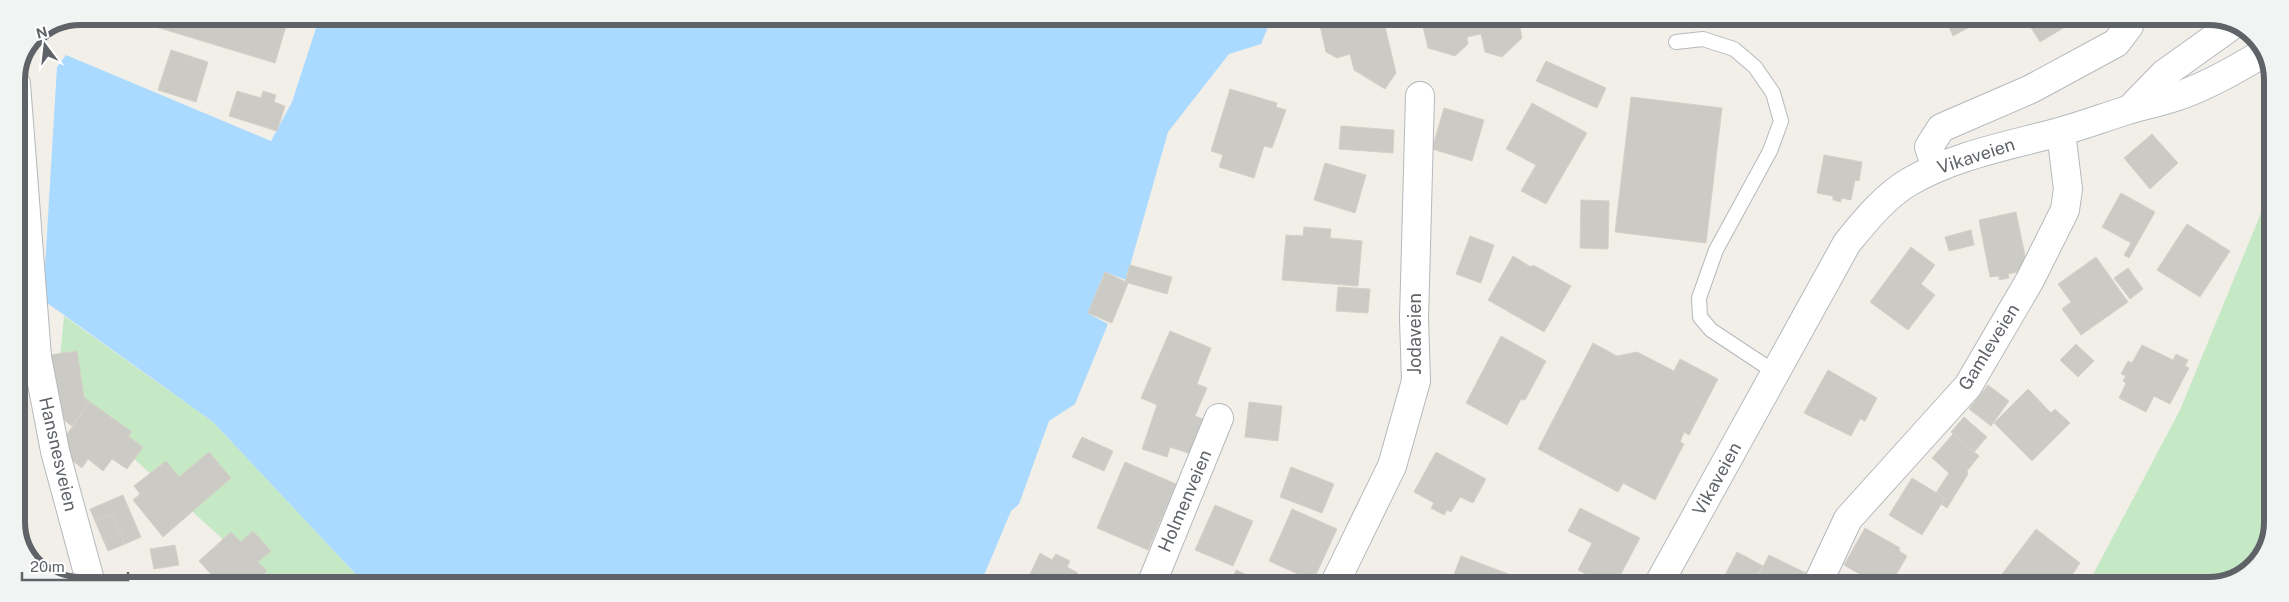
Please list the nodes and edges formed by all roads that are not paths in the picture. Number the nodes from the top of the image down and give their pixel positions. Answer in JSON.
{"nodes":[{"id":1,"x":2129,"y":26,"type":"dead end"},
{"id":2,"x":2228,"y":28,"type":"edge"},
{"id":3,"x":1676,"y":42,"type":"dead end"},
{"id":4,"x":2258,"y":56,"type":"edge"},
{"id":5,"x":1420,"y":96,"type":"dead end"},
{"id":6,"x":2130,"y":109,"type":"junction"},
{"id":7,"x":2061,"y":132,"type":"junction"},
{"id":8,"x":1936,"y":168,"type":"junction"},
{"id":9,"x":25,"y":201,"type":"edge"},
{"id":10,"x":1776,"y":373,"type":"junction"},
{"id":11,"x":1219,"y":418,"type":"dead end"},
{"id":12,"x":90,"y":577,"type":"edge"},
{"id":13,"x":1154,"y":577,"type":"edge"},
{"id":14,"x":1338,"y":577,"type":"edge"},
{"id":15,"x":1662,"y":577,"type":"edge"},
{"id":16,"x":1821,"y":577,"type":"edge"}],
"edges":[{"from":1,"to":8,"type":"street"},
{"from":2,"to":6,"type":"street"},
{"from":3,"to":10,"type":"lane"},
{"from":4,"to":6,"type":"street","name":"Vikaveien"},
{"from":5,"to":14,"type":"street","name":"Jodaveien"},
{"from":6,"to":7,"type":"street","name":"Vikaveien"},
{"from":7,"to":8,"type":"street","name":"Vikaveien"},
{"from":7,"to":16,"type":"street","name":"Gamleveien"},
{"from":8,"to":10,"type":"street","name":"Vikaveien"},
{"from":9,"to":12,"type":"street","name":"Hansnesveien"},
{"from":10,"to":15,"type":"street","name":"Vikaveien"},
{"from":11,"to":13,"type":"street","name":"Holmenveien"}]}
